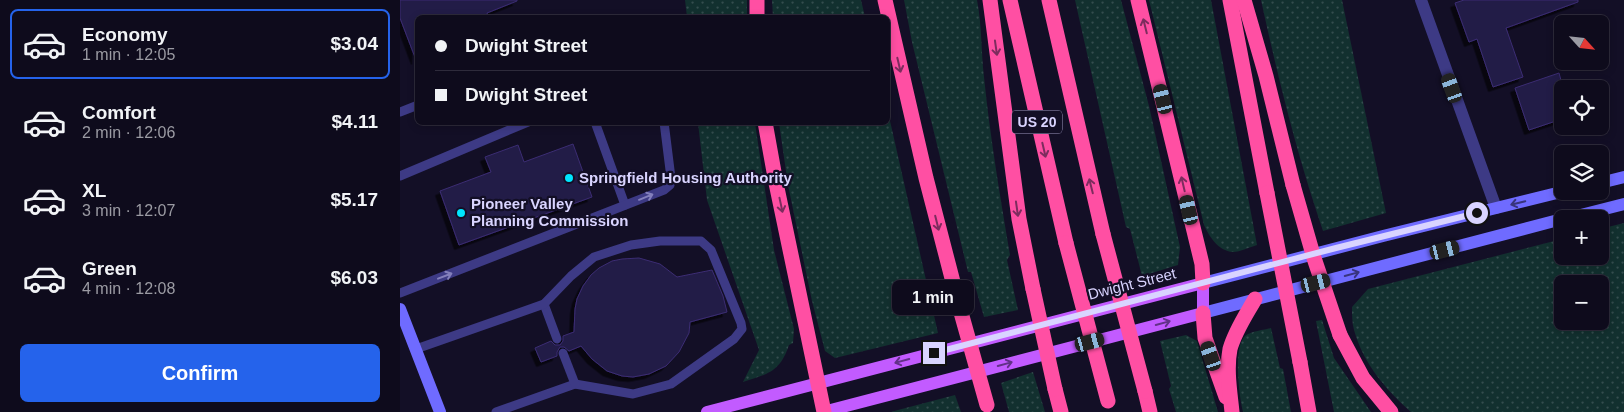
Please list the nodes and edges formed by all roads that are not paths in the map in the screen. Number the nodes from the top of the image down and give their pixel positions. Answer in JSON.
{"nodes":[{"id":1,"x":758,"y":0,"type":"edge"},
{"id":2,"x":885,"y":0,"type":"edge"},
{"id":3,"x":990,"y":0,"type":"edge"},
{"id":4,"x":1010,"y":0,"type":"edge"},
{"id":5,"x":1049,"y":0,"type":"edge"},
{"id":6,"x":1138,"y":0,"type":"edge"},
{"id":7,"x":1230,"y":0,"type":"edge"},
{"id":8,"x":1244,"y":0,"type":"edge"},
{"id":9,"x":1421,"y":0,"type":"edge"},
{"id":10,"x":757,"y":15,"type":"edge"},
{"id":11,"x":888,"y":15,"type":"edge"},
{"id":12,"x":890,"y":22,"type":"edge"},
{"id":13,"x":415,"y":106,"type":"edge"},
{"id":14,"x":400,"y":112,"type":"edge"},
{"id":15,"x":521,"y":125,"type":"edge"},
{"id":16,"x":596,"y":125,"type":"edge"},
{"id":17,"x":664,"y":125,"type":"edge"},
{"id":18,"x":766,"y":125,"type":"edge"},
{"id":19,"x":400,"y":176,"type":"edge"},
{"id":20,"x":1624,"y":177,"type":"edge"},
{"id":21,"x":1609,"y":181,"type":"edge"},
{"id":22,"x":1554,"y":194,"type":"edge"},
{"id":23,"x":1624,"y":204,"type":"edge"},
{"id":24,"x":625,"y":205,"type":"junction"},
{"id":25,"x":1496,"y":208,"type":"junction"},
{"id":26,"x":1600,"y":210,"type":"edge"},
{"id":27,"x":1554,"y":222,"type":"edge"},
{"id":28,"x":1203,"y":283,"type":"junction"},
{"id":29,"x":400,"y":294,"type":"edge"},
{"id":30,"x":1255,"y":299,"type":"junction"},
{"id":31,"x":544,"y":304,"type":"junction"},
{"id":32,"x":400,"y":309,"type":"edge"},
{"id":33,"x":1203,"y":313,"type":"junction"},
{"id":34,"x":558,"y":339,"type":"dead end"},
{"id":35,"x":416,"y":349,"type":"junction"},
{"id":36,"x":563,"y":353,"type":"dead end"},
{"id":37,"x":818,"y":383,"type":"junction"},
{"id":38,"x":575,"y":384,"type":"junction"},
{"id":39,"x":1109,"y":406,"type":"edge"},
{"id":40,"x":988,"y":409,"type":"edge"},
{"id":41,"x":440,"y":412,"type":"edge"},
{"id":42,"x":496,"y":412,"type":"edge"},
{"id":43,"x":707,"y":412,"type":"edge"},
{"id":44,"x":824,"y":412,"type":"edge"},
{"id":45,"x":1061,"y":412,"type":"edge"},
{"id":46,"x":1150,"y":412,"type":"edge"},
{"id":47,"x":1232,"y":412,"type":"edge"},
{"id":48,"x":1309,"y":412,"type":"edge"},
{"id":49,"x":1391,"y":412,"type":"edge"}],
"edges":[{"from":1,"to":10,"type":"highway"},
{"from":2,"to":11,"type":"highway","one_way":true,"bridge":true},
{"from":3,"to":45,"type":"highway","one_way":true,"bridge":true},
{"from":4,"to":39,"type":"highway","number":"US 20","one_way":true,"bridge":true},
{"from":46,"to":5,"type":"highway","number":"US 20","one_way":true,"bridge":true},
{"from":28,"to":6,"type":"highway","one_way":true},
{"from":7,"to":48,"type":"highway","bridge":true},
{"from":8,"to":49,"type":"highway","bridge":true},
{"from":9,"to":25,"type":"street"},
{"from":12,"to":40,"type":"highway","one_way":true,"bridge":true},
{"from":13,"to":14,"type":"lane"},
{"from":15,"to":19,"type":"lane"},
{"from":16,"to":24,"type":"lane"},
{"from":24,"to":17,"type":"lane","one_way":true},
{"from":18,"to":37,"type":"highway","one_way":true},
{"from":20,"to":21,"type":"main road"},
{"from":22,"to":25,"type":"main road","name":"Dwight Street","one_way":true},
{"from":23,"to":26,"type":"main road"},
{"from":29,"to":24,"type":"lane","one_way":true},
{"from":25,"to":28,"type":"main road","name":"Dwight Street"},
{"from":30,"to":27,"type":"main road","one_way":true},
{"from":28,"to":33,"type":"main road"},
{"from":28,"to":37,"type":"main road","name":"Dwight Street","one_way":true},
{"from":30,"to":33,"type":"main road"},
{"from":30,"to":47,"type":"highway"},
{"from":31,"to":34,"type":"lane"},
{"from":31,"to":35,"type":"lane"},
{"from":31,"to":38,"type":"lane"},
{"from":32,"to":35,"type":"main road"},
{"from":44,"to":33,"type":"main road","one_way":true},
{"from":33,"to":47,"type":"highway"},
{"from":35,"to":41,"type":"main road"},
{"from":36,"to":38,"type":"lane"},
{"from":37,"to":43,"type":"main road","name":"Dwight Street"},
{"from":37,"to":44,"type":"highway"},
{"from":38,"to":42,"type":"lane"}]}
